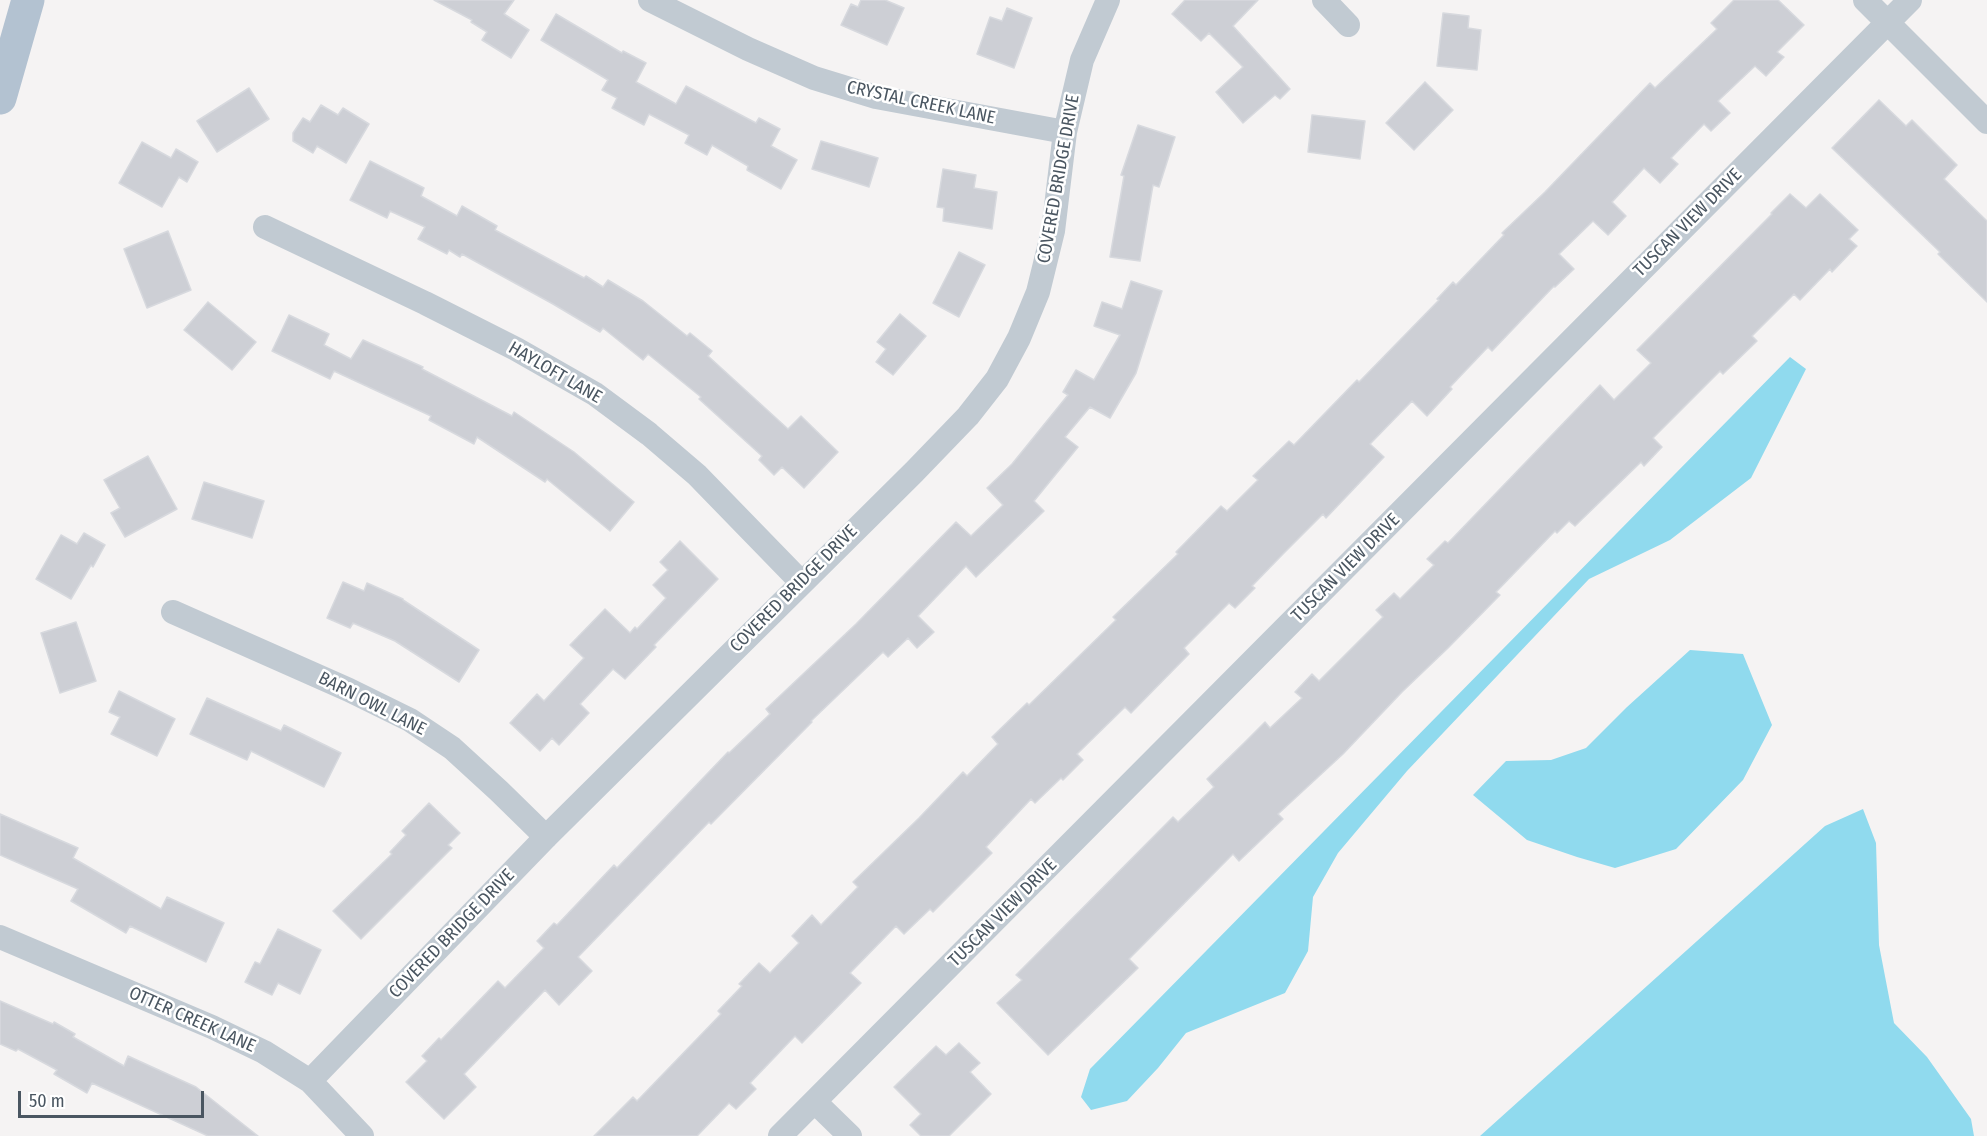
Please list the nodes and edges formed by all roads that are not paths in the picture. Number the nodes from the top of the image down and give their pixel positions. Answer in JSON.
{"nodes":[{"id":1,"x":28,"y":0,"type":"edge"},
{"id":2,"x":650,"y":0,"type":"edge"},
{"id":3,"x":1108,"y":0,"type":"edge"},
{"id":4,"x":1324,"y":0,"type":"edge"},
{"id":5,"x":1865,"y":0,"type":"edge"},
{"id":6,"x":1910,"y":0,"type":"edge"},
{"id":7,"x":1888,"y":22,"type":"junction"},
{"id":8,"x":1348,"y":25,"type":"dead end"},
{"id":9,"x":0,"y":98,"type":"edge"},
{"id":10,"x":1987,"y":122,"type":"edge"},
{"id":11,"x":1065,"y":132,"type":"junction"},
{"id":12,"x":265,"y":227,"type":"dead end"},
{"id":13,"x":801,"y":582,"type":"junction"},
{"id":14,"x":173,"y":612,"type":"dead end"},
{"id":15,"x":546,"y":837,"type":"junction"},
{"id":16,"x":0,"y":938,"type":"edge"},
{"id":17,"x":310,"y":1082,"type":"junction"},
{"id":18,"x":815,"y":1102,"type":"junction"},
{"id":19,"x":362,"y":1136,"type":"edge"},
{"id":20,"x":780,"y":1136,"type":"edge"},
{"id":21,"x":850,"y":1136,"type":"edge"}],
"edges":[{"from":1,"to":9,"type":"main road"},
{"from":2,"to":11,"type":"street","name":"CRYSTAL CREEK LANE"},
{"from":3,"to":11,"type":"street","name":"COVERED BRIDGE DRIVE"},
{"from":4,"to":8,"type":"street"},
{"from":5,"to":7,"type":"street"},
{"from":6,"to":7,"type":"street","name":"TUSCAN VIEW DRIVE"},
{"from":7,"to":10,"type":"street"},
{"from":7,"to":18,"type":"street","name":"TUSCAN VIEW DRIVE"},
{"from":11,"to":13,"type":"street","name":"COVERED BRIDGE DRIVE"},
{"from":12,"to":13,"type":"street","name":"HAYLOFT LANE"},
{"from":13,"to":15,"type":"street","name":"COVERED BRIDGE DRIVE"},
{"from":14,"to":15,"type":"street","name":"BARN OWL LANE"},
{"from":15,"to":17,"type":"street","name":"COVERED BRIDGE DRIVE"},
{"from":16,"to":17,"type":"street","name":"OTTER CREEK LANE"},
{"from":17,"to":19,"type":"street","name":"OTTER CREEK LANE"},
{"from":18,"to":20,"type":"street","name":"TUSCAN VIEW DRIVE"},
{"from":18,"to":21,"type":"street"}]}
